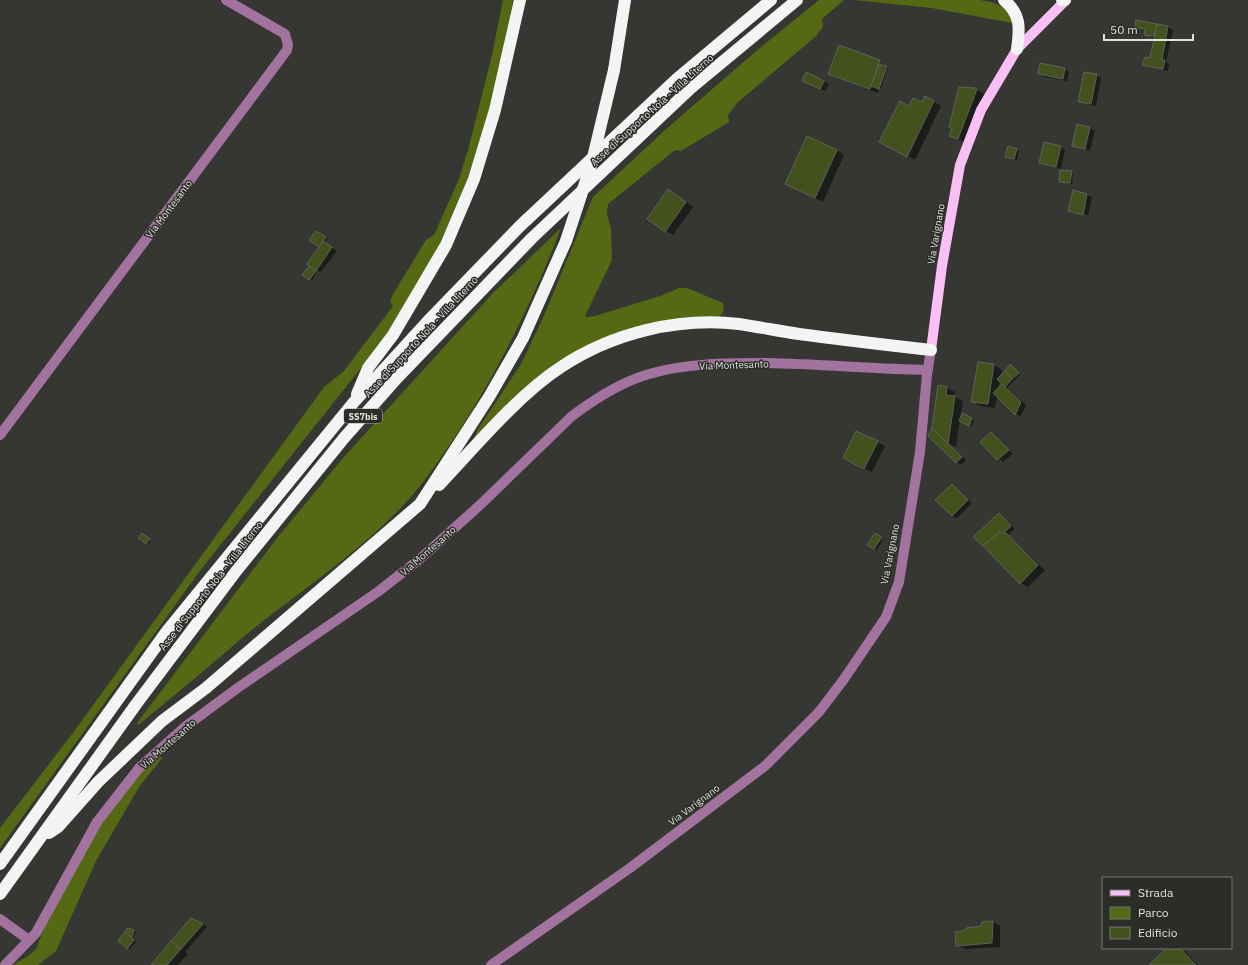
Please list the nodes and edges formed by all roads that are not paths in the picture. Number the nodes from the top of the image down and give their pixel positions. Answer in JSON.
{"nodes":[{"id":1,"x":226,"y":0,"type":"edge"},
{"id":2,"x":520,"y":0,"type":"edge"},
{"id":3,"x":625,"y":0,"type":"edge"},
{"id":4,"x":1004,"y":0,"type":"edge"},
{"id":5,"x":1062,"y":0,"type":"edge"},
{"id":6,"x":1065,"y":0,"type":"edge"},
{"id":7,"x":769,"y":1,"type":"edge"},
{"id":8,"x":796,"y":1,"type":"edge"},
{"id":9,"x":1017,"y":49,"type":"junction"},
{"id":10,"x":931,"y":350,"type":"junction"},
{"id":11,"x":928,"y":370,"type":"junction"},
{"id":12,"x":354,"y":402,"type":"junction"},
{"id":13,"x":0,"y":435,"type":"edge"},
{"id":14,"x":420,"y":504,"type":"junction"},
{"id":15,"x":41,"y":838,"type":"junction"},
{"id":16,"x":0,"y":864,"type":"edge"},
{"id":17,"x":0,"y":894,"type":"edge"},
{"id":18,"x":0,"y":919,"type":"edge"},
{"id":19,"x":29,"y":940,"type":"junction"},
{"id":20,"x":5,"y":965,"type":"edge"},
{"id":21,"x":491,"y":965,"type":"edge"}],
"edges":[{"from":1,"to":13,"type":"street","name":"Via Montesanto"},
{"from":2,"to":12,"type":"highway"},
{"from":3,"to":14,"type":"highway","bridge":true},
{"from":4,"to":9,"type":"highway"},
{"from":5,"to":6,"type":"highway"},
{"from":6,"to":9,"type":"main road","name":"Via Varignano"},
{"from":7,"to":12,"type":"highway","name":"Asse di Supporto Nola - Villa Literno","number":"SS7bis"},
{"from":8,"to":15,"type":"highway","name":"Asse di Supporto Nola - Villa Literno","number":"SS7bis"},
{"from":9,"to":10,"type":"main road","name":"Via Varignano"},
{"from":10,"to":11,"type":"street","name":"Via Varignano"},
{"from":10,"to":14,"type":"highway"},
{"from":11,"to":19,"type":"street","name":"Via Montesanto"},
{"from":11,"to":21,"type":"street","name":"Via Varignano"},
{"from":12,"to":16,"type":"highway","name":"Asse di Supporto Nola - Villa Literno","number":"SS7bis"},
{"from":14,"to":15,"type":"highway"},
{"from":15,"to":17,"type":"highway","name":"Asse di Supporto Nola - Villa Literno","number":"SS7bis"},
{"from":18,"to":19,"type":"street"},
{"from":19,"to":20,"type":"street","name":"Via Montesanto"}]}
